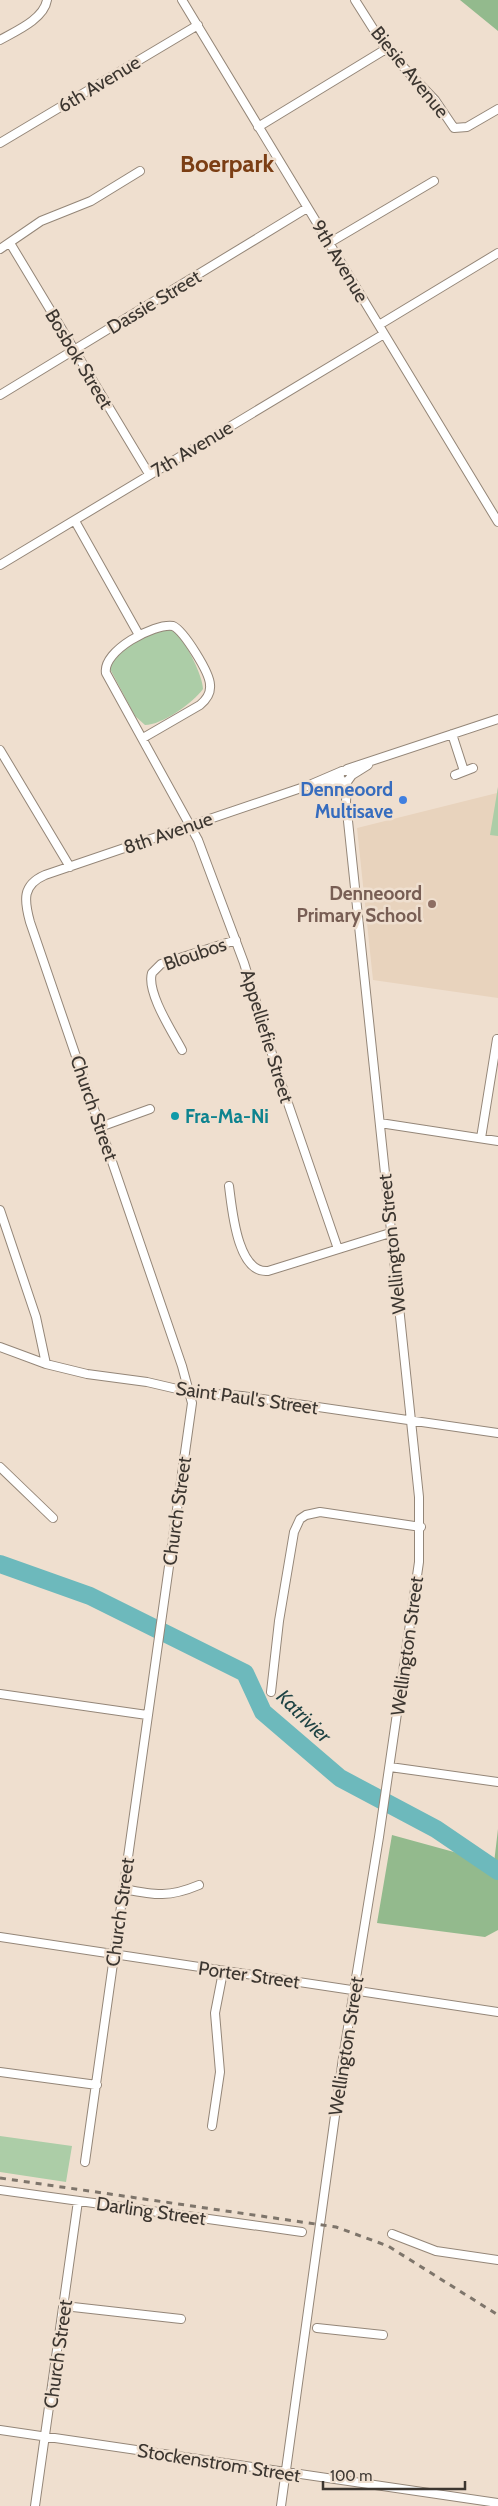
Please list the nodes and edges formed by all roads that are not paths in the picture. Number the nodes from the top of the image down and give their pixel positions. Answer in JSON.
{"nodes":[{"id":1,"x":47,"y":0,"type":"edge"},
{"id":2,"x":182,"y":0,"type":"edge"},
{"id":3,"x":355,"y":0,"type":"edge"},
{"id":4,"x":198,"y":25,"type":"junction"},
{"id":5,"x":0,"y":40,"type":"edge"},
{"id":6,"x":386,"y":48,"type":"junction"},
{"id":7,"x":498,"y":109,"type":"edge"},
{"id":8,"x":258,"y":127,"type":"junction"},
{"id":9,"x":0,"y":143,"type":"edge"},
{"id":10,"x":140,"y":171,"type":"dead end"},
{"id":11,"x":434,"y":180,"type":"dead end"},
{"id":12,"x":307,"y":208,"type":"junction"},
{"id":13,"x":10,"y":243,"type":"junction"},
{"id":14,"x":329,"y":243,"type":"junction"},
{"id":15,"x":0,"y":249,"type":"edge"},
{"id":16,"x":498,"y":253,"type":"edge"},
{"id":17,"x":379,"y":325,"type":"junction"},
{"id":18,"x":384,"y":334,"type":"junction"},
{"id":19,"x":74,"y":350,"type":"junction"},
{"id":20,"x":0,"y":395,"type":"edge"},
{"id":21,"x":149,"y":474,"type":"junction"},
{"id":22,"x":75,"y":521,"type":"junction"},
{"id":23,"x":498,"y":522,"type":"edge"},
{"id":24,"x":0,"y":565,"type":"edge"},
{"id":25,"x":139,"y":635,"type":"junction"},
{"id":26,"x":498,"y":719,"type":"edge"},
{"id":27,"x":452,"y":734,"type":"junction"},
{"id":28,"x":143,"y":738,"type":"junction"},
{"id":29,"x":0,"y":750,"type":"edge"},
{"id":30,"x":473,"y":768,"type":"dead end"},
{"id":31,"x":464,"y":771,"type":"junction"},
{"id":32,"x":455,"y":775,"type":"dead end"},
{"id":33,"x":346,"y":776,"type":"junction"},
{"id":34,"x":191,"y":825,"type":"junction"},
{"id":35,"x":70,"y":867,"type":"junction"},
{"id":36,"x":31,"y":884,"type":"joint"},
{"id":37,"x":236,"y":940,"type":"junction"},
{"id":38,"x":497,"y":1039,"type":"dead end"},
{"id":39,"x":182,"y":1050,"type":"dead end"},
{"id":40,"x":150,"y":1109,"type":"dead end"},
{"id":41,"x":380,"y":1123,"type":"junction"},
{"id":42,"x":100,"y":1127,"type":"junction"},
{"id":43,"x":481,"y":1138,"type":"junction"},
{"id":44,"x":498,"y":1140,"type":"edge"},
{"id":45,"x":229,"y":1186,"type":"dead end"},
{"id":46,"x":0,"y":1210,"type":"edge"},
{"id":47,"x":390,"y":1233,"type":"junction"},
{"id":48,"x":338,"y":1249,"type":"junction"},
{"id":49,"x":0,"y":1347,"type":"edge"},
{"id":50,"x":46,"y":1364,"type":"junction"},
{"id":51,"x":190,"y":1392,"type":"junction"},
{"id":52,"x":412,"y":1421,"type":"junction"},
{"id":53,"x":498,"y":1433,"type":"edge"},
{"id":54,"x":0,"y":1467,"type":"edge"},
{"id":55,"x":53,"y":1518,"type":"dead end"},
{"id":56,"x":421,"y":1528,"type":"junction"},
{"id":57,"x":271,"y":1692,"type":"dead end"},
{"id":58,"x":0,"y":1694,"type":"edge"},
{"id":59,"x":147,"y":1715,"type":"junction"},
{"id":60,"x":390,"y":1767,"type":"junction"},
{"id":61,"x":498,"y":1782,"type":"edge"},
{"id":62,"x":199,"y":1885,"type":"dead end"},
{"id":63,"x":123,"y":1889,"type":"junction"},
{"id":64,"x":0,"y":1937,"type":"edge"},
{"id":65,"x":114,"y":1955,"type":"junction"},
{"id":66,"x":223,"y":1972,"type":"junction"},
{"id":67,"x":354,"y":1990,"type":"junction"},
{"id":68,"x":498,"y":2012,"type":"edge"},
{"id":69,"x":0,"y":2072,"type":"edge"},
{"id":70,"x":97,"y":2085,"type":"junction"},
{"id":71,"x":212,"y":2126,"type":"dead end"},
{"id":72,"x":85,"y":2162,"type":"dead end"},
{"id":73,"x":0,"y":2190,"type":"edge"},
{"id":74,"x":78,"y":2201,"type":"junction"},
{"id":75,"x":302,"y":2232,"type":"dead end"},
{"id":76,"x":392,"y":2234,"type":"dead end"},
{"id":77,"x":498,"y":2260,"type":"edge"},
{"id":78,"x":64,"y":2306,"type":"junction"},
{"id":79,"x":181,"y":2319,"type":"dead end"},
{"id":80,"x":317,"y":2328,"type":"dead end"},
{"id":81,"x":383,"y":2335,"type":"dead end"},
{"id":82,"x":0,"y":2430,"type":"edge"},
{"id":83,"x":46,"y":2436,"type":"junction"},
{"id":84,"x":286,"y":2472,"type":"junction"},
{"id":85,"x":498,"y":2504,"type":"edge"},
{"id":86,"x":35,"y":2506,"type":"edge"},
{"id":87,"x":281,"y":2506,"type":"edge"}],
"edges":[{"from":1,"to":5,"type":"street"},
{"from":2,"to":4,"type":"street","name":"9th Avenue"},
{"from":3,"to":6,"type":"street","name":"Biesie Avenue"},
{"from":4,"to":8,"type":"street","name":"9th Avenue"},
{"from":4,"to":9,"type":"street","name":"6th Avenue"},
{"from":6,"to":7,"type":"street","name":"Biesie Avenue"},
{"from":6,"to":8,"type":"street"},
{"from":8,"to":12,"type":"street","name":"9th Avenue"},
{"from":10,"to":13,"type":"street"},
{"from":11,"to":14,"type":"street"},
{"from":12,"to":14,"type":"street","name":"9th Avenue"},
{"from":12,"to":19,"type":"street","name":"Dassie Street"},
{"from":13,"to":15,"type":"street"},
{"from":13,"to":19,"type":"street","name":"Bosbok Street"},
{"from":14,"to":17,"type":"street","name":"9th Avenue"},
{"from":16,"to":17,"type":"street"},
{"from":17,"to":18,"type":"street","name":"9th Avenue"},
{"from":18,"to":21,"type":"street","name":"7th Avenue"},
{"from":18,"to":23,"type":"street","name":"9th Avenue"},
{"from":19,"to":20,"type":"street","name":"Dassie Street"},
{"from":19,"to":21,"type":"street","name":"Bosbok Street"},
{"from":21,"to":22,"type":"street","name":"7th Avenue"},
{"from":22,"to":24,"type":"street","name":"7th Avenue"},
{"from":22,"to":25,"type":"street"},
{"from":25,"to":28,"type":"street"},
{"from":25,"to":28,"type":"street"},
{"from":26,"to":27,"type":"street","name":"8th Avenue"},
{"from":27,"to":31,"type":"street"},
{"from":27,"to":33,"type":"street","name":"8th Avenue"},
{"from":28,"to":34,"type":"street","name":"Appelliefie Street"},
{"from":29,"to":35,"type":"street"},
{"from":30,"to":31,"type":"street"},
{"from":31,"to":32,"type":"street"},
{"from":33,"to":34,"type":"street","name":"8th Avenue"},
{"from":33,"to":41,"type":"street","name":"Wellington Street"},
{"from":34,"to":35,"type":"street","name":"8th Avenue"},
{"from":34,"to":37,"type":"street","name":"Appelliefie Street"},
{"from":35,"to":36,"type":"street","name":"8th Avenue"},
{"from":36,"to":42,"type":"street","name":"Church Street"},
{"from":37,"to":39,"type":"street","name":"Bloubos"},
{"from":37,"to":48,"type":"street","name":"Appelliefie Street"},
{"from":38,"to":43,"type":"street"},
{"from":40,"to":42,"type":"street"},
{"from":41,"to":43,"type":"street"},
{"from":41,"to":47,"type":"street","name":"Wellington Street"},
{"from":42,"to":51,"type":"street","name":"Church Street"},
{"from":43,"to":44,"type":"street"},
{"from":45,"to":48,"type":"street"},
{"from":46,"to":50,"type":"street"},
{"from":47,"to":48,"type":"street"},
{"from":47,"to":52,"type":"street","name":"Wellington Street"},
{"from":49,"to":50,"type":"street","name":"Saint Paul's Street"},
{"from":50,"to":51,"type":"street","name":"Saint Paul's Street"},
{"from":51,"to":52,"type":"street","name":"Saint Paul's Street"},
{"from":51,"to":59,"type":"street","name":"Church Street"},
{"from":52,"to":53,"type":"street","name":"Saint Paul's Street"},
{"from":52,"to":56,"type":"street","name":"Wellington Street"},
{"from":54,"to":55,"type":"street"},
{"from":56,"to":57,"type":"street"},
{"from":56,"to":60,"type":"street","name":"Wellington Street"},
{"from":58,"to":59,"type":"street"},
{"from":59,"to":63,"type":"street","name":"Church Street"},
{"from":60,"to":61,"type":"street"},
{"from":60,"to":67,"type":"street","name":"Wellington Street"},
{"from":62,"to":63,"type":"street"},
{"from":63,"to":65,"type":"street","name":"Church Street"},
{"from":64,"to":65,"type":"street","name":"Porter Street"},
{"from":65,"to":66,"type":"street","name":"Porter Street"},
{"from":65,"to":70,"type":"street","name":"Church Street"},
{"from":66,"to":67,"type":"street","name":"Porter Street"},
{"from":66,"to":71,"type":"street"},
{"from":67,"to":68,"type":"street","name":"Porter Street"},
{"from":67,"to":84,"type":"street","name":"Wellington Street"},
{"from":69,"to":70,"type":"street"},
{"from":70,"to":72,"type":"street","name":"Church Street"},
{"from":73,"to":74,"type":"street","name":"Darling Street"},
{"from":74,"to":75,"type":"street","name":"Darling Street"},
{"from":74,"to":78,"type":"street","name":"Church Street"},
{"from":76,"to":77,"type":"street"},
{"from":78,"to":79,"type":"street"},
{"from":78,"to":83,"type":"street","name":"Church Street"},
{"from":80,"to":81,"type":"street"},
{"from":82,"to":83,"type":"street","name":"Stockenstrom Street"},
{"from":83,"to":84,"type":"street","name":"Stockenstrom Street"},
{"from":83,"to":86,"type":"street","name":"Church Street"},
{"from":84,"to":85,"type":"street","name":"Stockenstrom Street"},
{"from":84,"to":87,"type":"street","name":"Wellington Street"}]}
